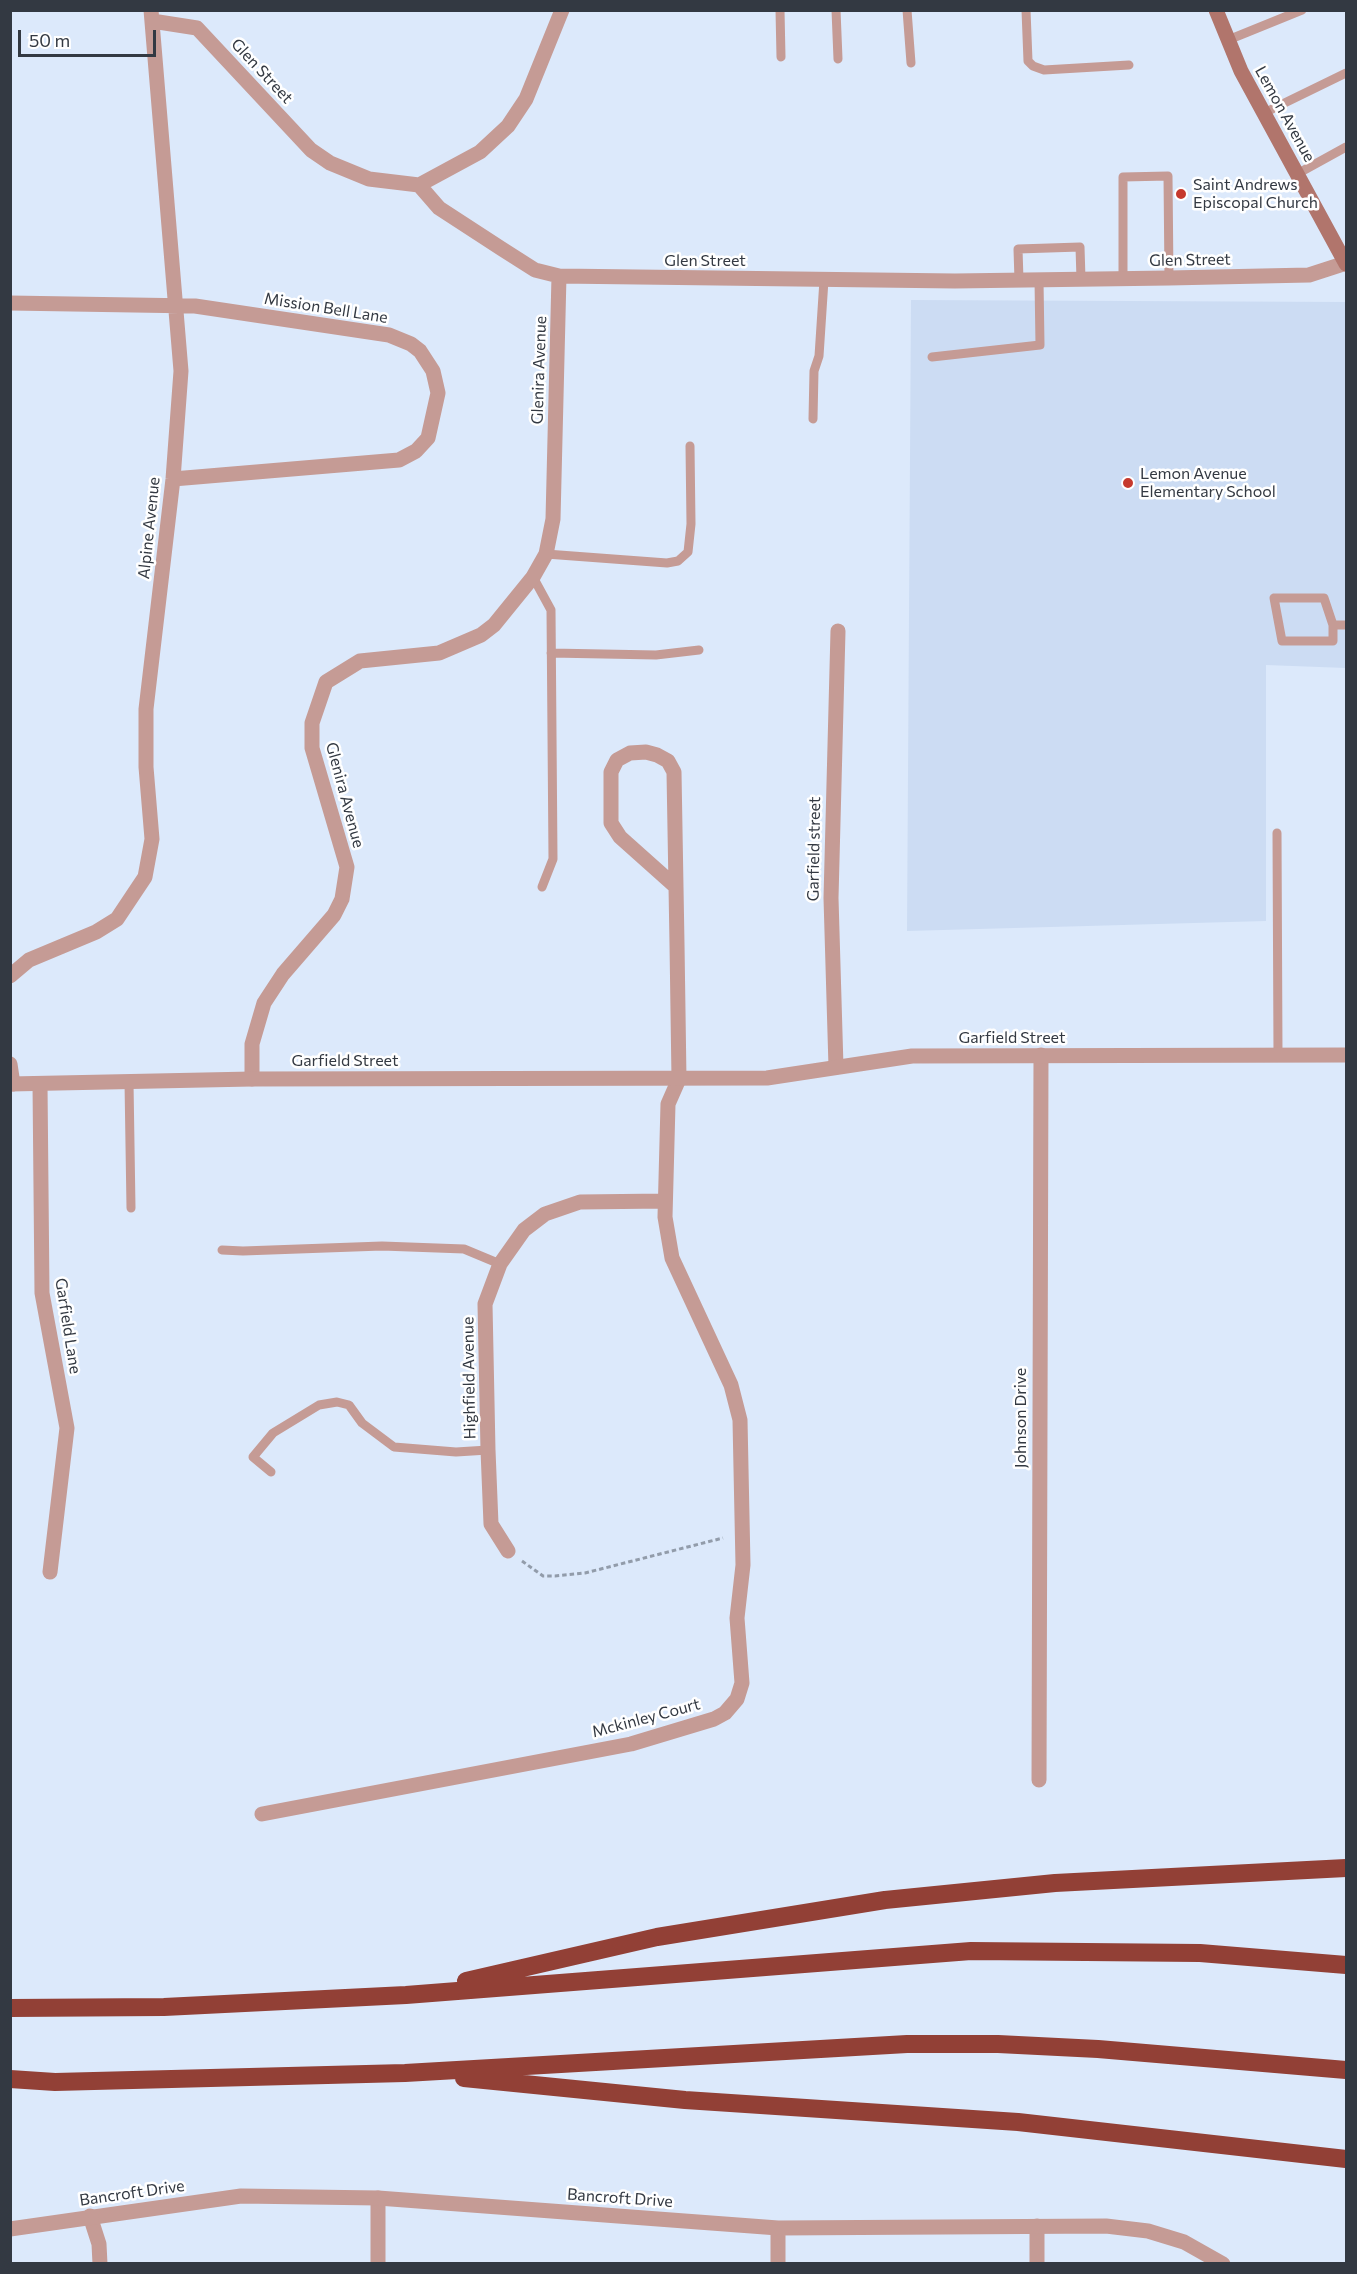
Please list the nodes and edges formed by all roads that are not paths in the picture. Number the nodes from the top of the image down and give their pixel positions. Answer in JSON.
{"nodes":[{"id":1,"x":562,"y":10,"type":"edge"},
{"id":2,"x":780,"y":10,"type":"edge"},
{"id":3,"x":836,"y":10,"type":"edge"},
{"id":4,"x":907,"y":10,"type":"edge"},
{"id":5,"x":1026,"y":10,"type":"edge"},
{"id":6,"x":1216,"y":10,"type":"edge"},
{"id":7,"x":1302,"y":10,"type":"edge"},
{"id":8,"x":152,"y":16,"type":"edge"},
{"id":9,"x":1228,"y":40,"type":"junction"},
{"id":10,"x":781,"y":57,"type":"dead end"},
{"id":11,"x":838,"y":59,"type":"dead end"},
{"id":12,"x":911,"y":63,"type":"dead end"},
{"id":13,"x":1129,"y":65,"type":"dead end"},
{"id":14,"x":1347,"y":73,"type":"edge"},
{"id":15,"x":1264,"y":113,"type":"junction"},
{"id":16,"x":1347,"y":147,"type":"edge"},
{"id":17,"x":1297,"y":174,"type":"junction"},
{"id":18,"x":419,"y":185,"type":"junction"},
{"id":19,"x":1346,"y":263,"type":"edge"},
{"id":20,"x":559,"y":276,"type":"junction"},
{"id":21,"x":1169,"y":278,"type":"junction"},
{"id":22,"x":1082,"y":279,"type":"junction"},
{"id":23,"x":1123,"y":279,"type":"junction"},
{"id":24,"x":824,"y":280,"type":"junction"},
{"id":25,"x":1019,"y":280,"type":"junction"},
{"id":26,"x":1039,"y":280,"type":"junction"},
{"id":27,"x":10,"y":303,"type":"edge"},
{"id":28,"x":176,"y":305,"type":"junction"},
{"id":29,"x":932,"y":357,"type":"dead end"},
{"id":30,"x":813,"y":419,"type":"dead end"},
{"id":31,"x":690,"y":446,"type":"dead end"},
{"id":32,"x":173,"y":479,"type":"junction"},
{"id":33,"x":546,"y":554,"type":"junction"},
{"id":34,"x":533,"y":578,"type":"junction"},
{"id":35,"x":1333,"y":625,"type":"junction"},
{"id":36,"x":1347,"y":625,"type":"edge"},
{"id":37,"x":838,"y":631,"type":"dead end"},
{"id":38,"x":699,"y":650,"type":"dead end"},
{"id":39,"x":551,"y":653,"type":"junction"},
{"id":40,"x":1277,"y":833,"type":"dead end"},
{"id":41,"x":542,"y":887,"type":"dead end"},
{"id":42,"x":676,"y":887,"type":"junction"},
{"id":43,"x":10,"y":976,"type":"edge"},
{"id":44,"x":1347,"y":1054,"type":"edge"},
{"id":45,"x":1041,"y":1055,"type":"junction"},
{"id":46,"x":1278,"y":1055,"type":"junction"},
{"id":47,"x":10,"y":1064,"type":"edge"},
{"id":48,"x":836,"y":1067,"type":"junction"},
{"id":49,"x":252,"y":1078,"type":"junction"},
{"id":50,"x":679,"y":1079,"type":"junction"},
{"id":51,"x":129,"y":1082,"type":"junction"},
{"id":52,"x":12,"y":1084,"type":"edge"},
{"id":53,"x":40,"y":1084,"type":"junction"},
{"id":54,"x":664,"y":1200,"type":"junction"},
{"id":55,"x":131,"y":1208,"type":"dead end"},
{"id":56,"x":222,"y":1250,"type":"dead end"},
{"id":57,"x":500,"y":1264,"type":"junction"},
{"id":58,"x":488,"y":1450,"type":"junction"},
{"id":59,"x":271,"y":1472,"type":"dead end"},
{"id":60,"x":508,"y":1551,"type":"road end"},
{"id":61,"x":50,"y":1572,"type":"dead end"},
{"id":62,"x":1039,"y":1780,"type":"dead end"},
{"id":63,"x":262,"y":1814,"type":"dead end"},
{"id":64,"x":1347,"y":1869,"type":"edge"},
{"id":65,"x":1347,"y":1965,"type":"edge"},
{"id":66,"x":406,"y":1995,"type":"junction"},
{"id":67,"x":10,"y":2008,"type":"edge"},
{"id":68,"x":1346,"y":2070,"type":"edge"},
{"id":69,"x":405,"y":2073,"type":"junction"},
{"id":70,"x":10,"y":2079,"type":"edge"},
{"id":71,"x":1347,"y":2159,"type":"edge"},
{"id":72,"x":378,"y":2198,"type":"junction"},
{"id":73,"x":90,"y":2216,"type":"junction"},
{"id":74,"x":1036,"y":2226,"type":"junction"},
{"id":75,"x":778,"y":2228,"type":"junction"},
{"id":76,"x":10,"y":2229,"type":"edge"},
{"id":77,"x":100,"y":2264,"type":"edge"},
{"id":78,"x":378,"y":2264,"type":"edge"},
{"id":79,"x":778,"y":2264,"type":"edge"},
{"id":80,"x":1037,"y":2264,"type":"edge"},
{"id":81,"x":1223,"y":2264,"type":"edge"}],
"edges":[{"from":1,"to":18,"type":"street"},
{"from":2,"to":10,"type":"lane"},
{"from":3,"to":11,"type":"lane"},
{"from":4,"to":12,"type":"lane"},
{"from":5,"to":13,"type":"lane"},
{"from":6,"to":9,"type":"main road","name":"Lemon Avenue"},
{"from":7,"to":9,"type":"lane"},
{"from":8,"to":18,"type":"street","name":"Glen Street"},
{"from":8,"to":28,"type":"street","name":"Alpine Avenue"},
{"from":9,"to":15,"type":"main road","name":"Lemon Avenue"},
{"from":14,"to":15,"type":"lane"},
{"from":15,"to":17,"type":"main road","name":"Lemon Avenue"},
{"from":16,"to":17,"type":"lane"},
{"from":17,"to":19,"type":"main road","name":"Lemon Avenue"},
{"from":18,"to":20,"type":"street","name":"Glen Street"},
{"from":19,"to":21,"type":"street","name":"Glen Street"},
{"from":20,"to":24,"type":"street","name":"Glen Street"},
{"from":20,"to":33,"type":"street","name":"Glenira Avenue"},
{"from":21,"to":23,"type":"street","name":"Glen Street"},
{"from":21,"to":23,"type":"lane"},
{"from":22,"to":23,"type":"street","name":"Glen Street"},
{"from":22,"to":25,"type":"lane"},
{"from":22,"to":26,"type":"street","name":"Glen Street"},
{"from":24,"to":25,"type":"street","name":"Glen Street"},
{"from":24,"to":30,"type":"lane"},
{"from":25,"to":26,"type":"street","name":"Glen Street"},
{"from":26,"to":29,"type":"lane"},
{"from":27,"to":28,"type":"street","name":"Mission Bell Lane"},
{"from":28,"to":32,"type":"street","name":"Alpine Avenue"},
{"from":28,"to":32,"type":"street","name":"Mission Bell Lane"},
{"from":31,"to":33,"type":"lane"},
{"from":32,"to":43,"type":"street","name":"Alpine Avenue"},
{"from":33,"to":34,"type":"street","name":"Glenira Avenue"},
{"from":34,"to":39,"type":"lane"},
{"from":34,"to":49,"type":"street","name":"Glenira Avenue"},
{"from":35,"to":35,"type":"lane"},
{"from":35,"to":36,"type":"lane"},
{"from":37,"to":48,"type":"street","name":"Garfield street"},
{"from":38,"to":39,"type":"lane"},
{"from":39,"to":41,"type":"lane"},
{"from":40,"to":46,"type":"lane"},
{"from":42,"to":42,"type":"street"},
{"from":42,"to":50,"type":"street"},
{"from":44,"to":46,"type":"street","name":"Garfield Street"},
{"from":45,"to":46,"type":"street","name":"Garfield Street"},
{"from":45,"to":48,"type":"street","name":"Garfield Street"},
{"from":45,"to":62,"type":"street","name":"Johnson Drive"},
{"from":47,"to":52,"type":"street"},
{"from":48,"to":50,"type":"street","name":"Garfield Street"},
{"from":49,"to":50,"type":"street","name":"Garfield Street"},
{"from":49,"to":51,"type":"street","name":"Garfield Street"},
{"from":50,"to":54,"type":"street"},
{"from":51,"to":53,"type":"street","name":"Garfield Street"},
{"from":51,"to":55,"type":"lane"},
{"from":52,"to":53,"type":"street","name":"Garfield Street"},
{"from":53,"to":61,"type":"street","name":"Garfield Lane"},
{"from":54,"to":57,"type":"street","name":"Highfield Avenue"},
{"from":54,"to":63,"type":"street","name":"Mckinley Court"},
{"from":56,"to":57,"type":"lane"},
{"from":57,"to":58,"type":"street","name":"Highfield Avenue"},
{"from":58,"to":59,"type":"lane"},
{"from":58,"to":60,"type":"street","name":"Highfield Avenue"},
{"from":64,"to":66,"type":"highway"},
{"from":65,"to":66,"type":"highway"},
{"from":66,"to":67,"type":"highway"},
{"from":68,"to":69,"type":"highway"},
{"from":69,"to":70,"type":"highway"},
{"from":69,"to":71,"type":"highway"},
{"from":72,"to":73,"type":"street","name":"Bancroft Drive"},
{"from":72,"to":75,"type":"street","name":"Bancroft Drive"},
{"from":72,"to":78,"type":"street"},
{"from":73,"to":76,"type":"street","name":"Bancroft Drive"},
{"from":73,"to":77,"type":"street"},
{"from":74,"to":75,"type":"street","name":"Bancroft Drive"},
{"from":74,"to":80,"type":"street"},
{"from":74,"to":81,"type":"street","name":"Bancroft Drive"},
{"from":75,"to":79,"type":"street"}]}
